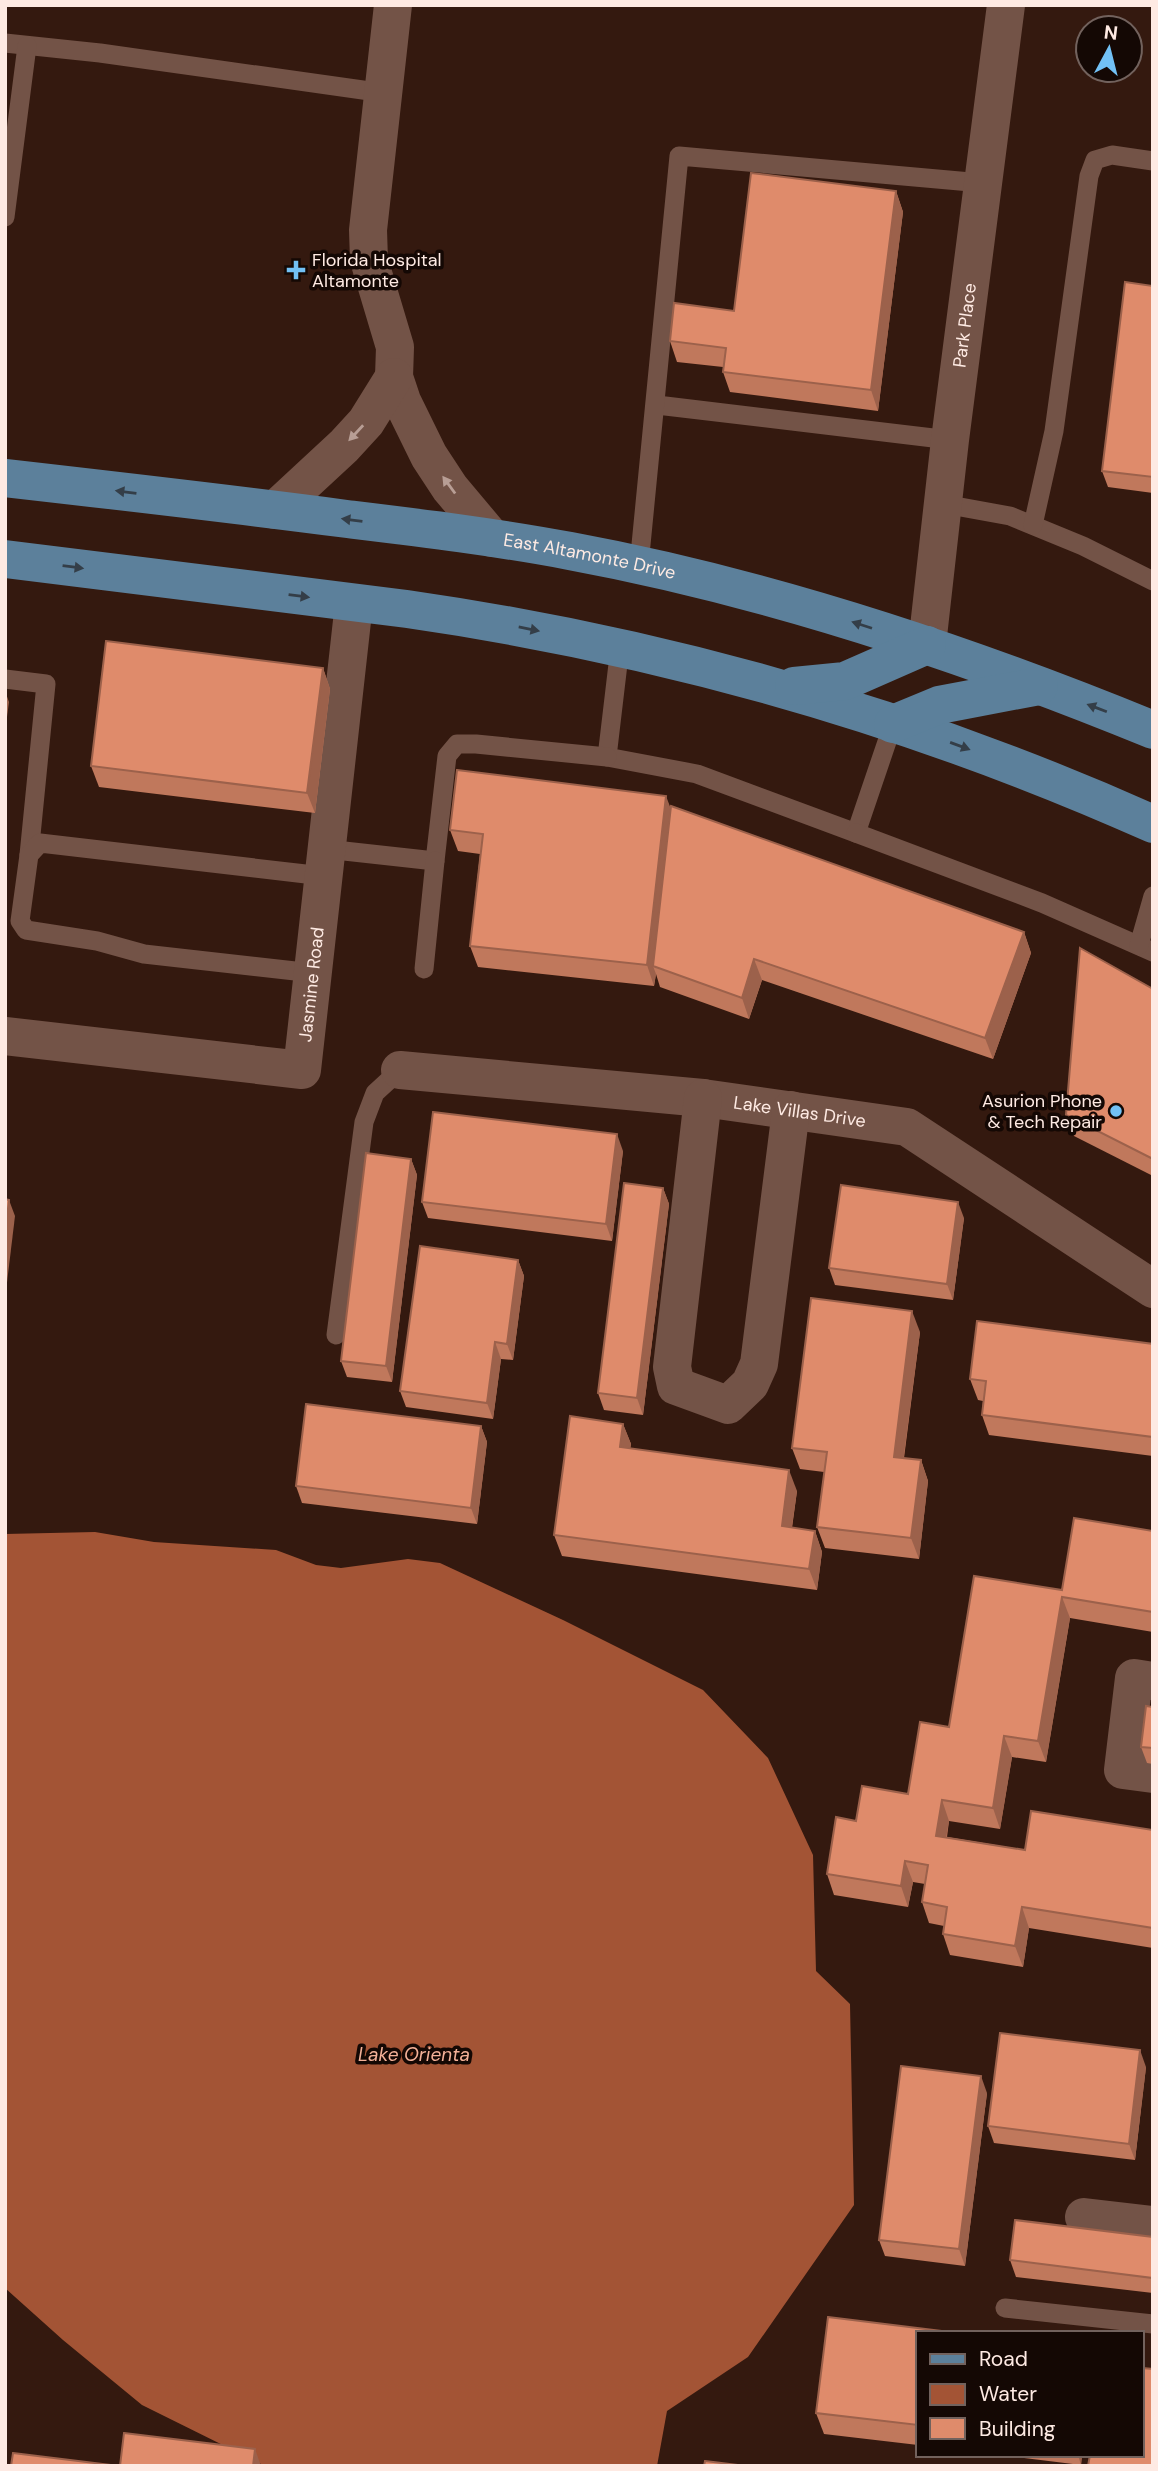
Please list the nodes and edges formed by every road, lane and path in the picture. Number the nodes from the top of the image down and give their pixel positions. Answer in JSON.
{"nodes":[{"id":1,"x":393,"y":5,"type":"edge"},
{"id":2,"x":1006,"y":5,"type":"edge"},
{"id":3,"x":5,"y":44,"type":"edge"},
{"id":4,"x":27,"y":46,"type":"junction"},
{"id":5,"x":384,"y":93,"type":"junction"},
{"id":6,"x":1153,"y":161,"type":"edge"},
{"id":7,"x":982,"y":183,"type":"junction"},
{"id":8,"x":5,"y":216,"type":"edge"},
{"id":9,"x":394,"y":377,"type":"junction"},
{"id":10,"x":657,"y":405,"type":"junction"},
{"id":11,"x":950,"y":440,"type":"junction"},
{"id":12,"x":5,"y":478,"type":"edge"},
{"id":13,"x":944,"y":504,"type":"junction"},
{"id":14,"x":275,"y":510,"type":"junction"},
{"id":15,"x":1033,"y":525,"type":"junction"},
{"id":16,"x":492,"y":538,"type":"junction"},
{"id":17,"x":5,"y":559,"type":"edge"},
{"id":18,"x":639,"y":565,"type":"junction"},
{"id":19,"x":1153,"y":581,"type":"edge"},
{"id":20,"x":354,"y":603,"type":"junction"},
{"id":21,"x":927,"y":645,"type":"junction"},
{"id":22,"x":620,"y":648,"type":"junction"},
{"id":23,"x":5,"y":679,"type":"edge"},
{"id":24,"x":1041,"y":686,"type":"junction"},
{"id":25,"x":778,"y":687,"type":"junction"},
{"id":26,"x":893,"y":724,"type":"junction"},
{"id":27,"x":1153,"y":730,"type":"edge"},
{"id":28,"x":607,"y":757,"type":"junction"},
{"id":29,"x":1153,"y":824,"type":"edge"},
{"id":30,"x":856,"y":833,"type":"junction"},
{"id":31,"x":29,"y":855,"type":"junction"},
{"id":32,"x":435,"y":861,"type":"junction"},
{"id":33,"x":324,"y":862,"type":"junction"},
{"id":34,"x":1153,"y":896,"type":"edge"},
{"id":35,"x":1146,"y":948,"type":"edge"},
{"id":36,"x":424,"y":969,"type":"dead end"},
{"id":37,"x":313,"y":973,"type":"junction"},
{"id":38,"x":5,"y":1036,"type":"edge"},
{"id":39,"x":400,"y":1070,"type":"joint"},
{"id":40,"x":703,"y":1098,"type":"junction"},
{"id":41,"x":791,"y":1110,"type":"junction"},
{"id":42,"x":1153,"y":1289,"type":"edge"},
{"id":43,"x":336,"y":1335,"type":"dead end"},
{"id":44,"x":1153,"y":1681,"type":"edge"},
{"id":45,"x":1153,"y":1774,"type":"edge"},
{"id":46,"x":1084,"y":2217,"type":"dead end"},
{"id":47,"x":1153,"y":2225,"type":"edge"},
{"id":48,"x":1005,"y":2308,"type":"dead end"},
{"id":49,"x":1153,"y":2324,"type":"edge"}],
"edges":[{"from":1,"to":5,"type":"street"},
{"from":2,"to":7,"type":"street","name":"Park Place"},
{"from":3,"to":4,"type":"lane"},
{"from":4,"to":5,"type":"lane"},
{"from":4,"to":8,"type":"lane"},
{"from":5,"to":9,"type":"street"},
{"from":6,"to":15,"type":"lane"},
{"from":7,"to":10,"type":"lane"},
{"from":7,"to":11,"type":"street","name":"Park Place"},
{"from":9,"to":14,"type":"street","one_way":true},
{"from":16,"to":9,"type":"street","one_way":true},
{"from":10,"to":11,"type":"lane"},
{"from":10,"to":18,"type":"lane"},
{"from":11,"to":13,"type":"street","name":"Park Place"},
{"from":14,"to":12,"type":"main road","name":"East Altamonte Drive","one_way":true},
{"from":13,"to":15,"type":"lane"},
{"from":13,"to":21,"type":"street","name":"Park Place"},
{"from":16,"to":14,"type":"main road","name":"East Altamonte Drive","one_way":true},
{"from":15,"to":19,"type":"lane"},
{"from":16,"to":18,"type":"main road","name":"East Altamonte Drive"},
{"from":17,"to":20,"type":"main road","one_way":true},
{"from":21,"to":18,"type":"main road","name":"East Altamonte Drive","one_way":true},
{"from":20,"to":22,"type":"main road","one_way":true},
{"from":20,"to":33,"type":"street","name":"Jasmine Road"},
{"from":21,"to":24,"type":"main road","name":"East Altamonte Drive"},
{"from":21,"to":25,"type":"main road"},
{"from":22,"to":25,"type":"main road"},
{"from":22,"to":28,"type":"lane"},
{"from":23,"to":31,"type":"lane"},
{"from":24,"to":26,"type":"main road"},
{"from":27,"to":24,"type":"main road","name":"East Altamonte Drive","one_way":true},
{"from":25,"to":26,"type":"main road"},
{"from":26,"to":29,"type":"main road","one_way":true},
{"from":26,"to":30,"type":"lane"},
{"from":28,"to":30,"type":"lane"},
{"from":28,"to":32,"type":"lane"},
{"from":30,"to":35,"type":"lane"},
{"from":31,"to":33,"type":"lane"},
{"from":31,"to":37,"type":"lane"},
{"from":32,"to":33,"type":"lane"},
{"from":32,"to":36,"type":"lane"},
{"from":33,"to":37,"type":"street","name":"Jasmine Road"},
{"from":34,"to":35,"type":"lane"},
{"from":37,"to":38,"type":"street","name":"Jasmine Road"},
{"from":39,"to":40,"type":"street","name":"Lake Villas Drive"},
{"from":39,"to":43,"type":"lane"},
{"from":40,"to":41,"type":"street","name":"Lake Villas Drive"},
{"from":40,"to":41,"type":"street"},
{"from":41,"to":42,"type":"street","name":"Lake Villas Drive"},
{"from":44,"to":45,"type":"street"},
{"from":46,"to":47,"type":"street"},
{"from":48,"to":49,"type":"lane"}]}
